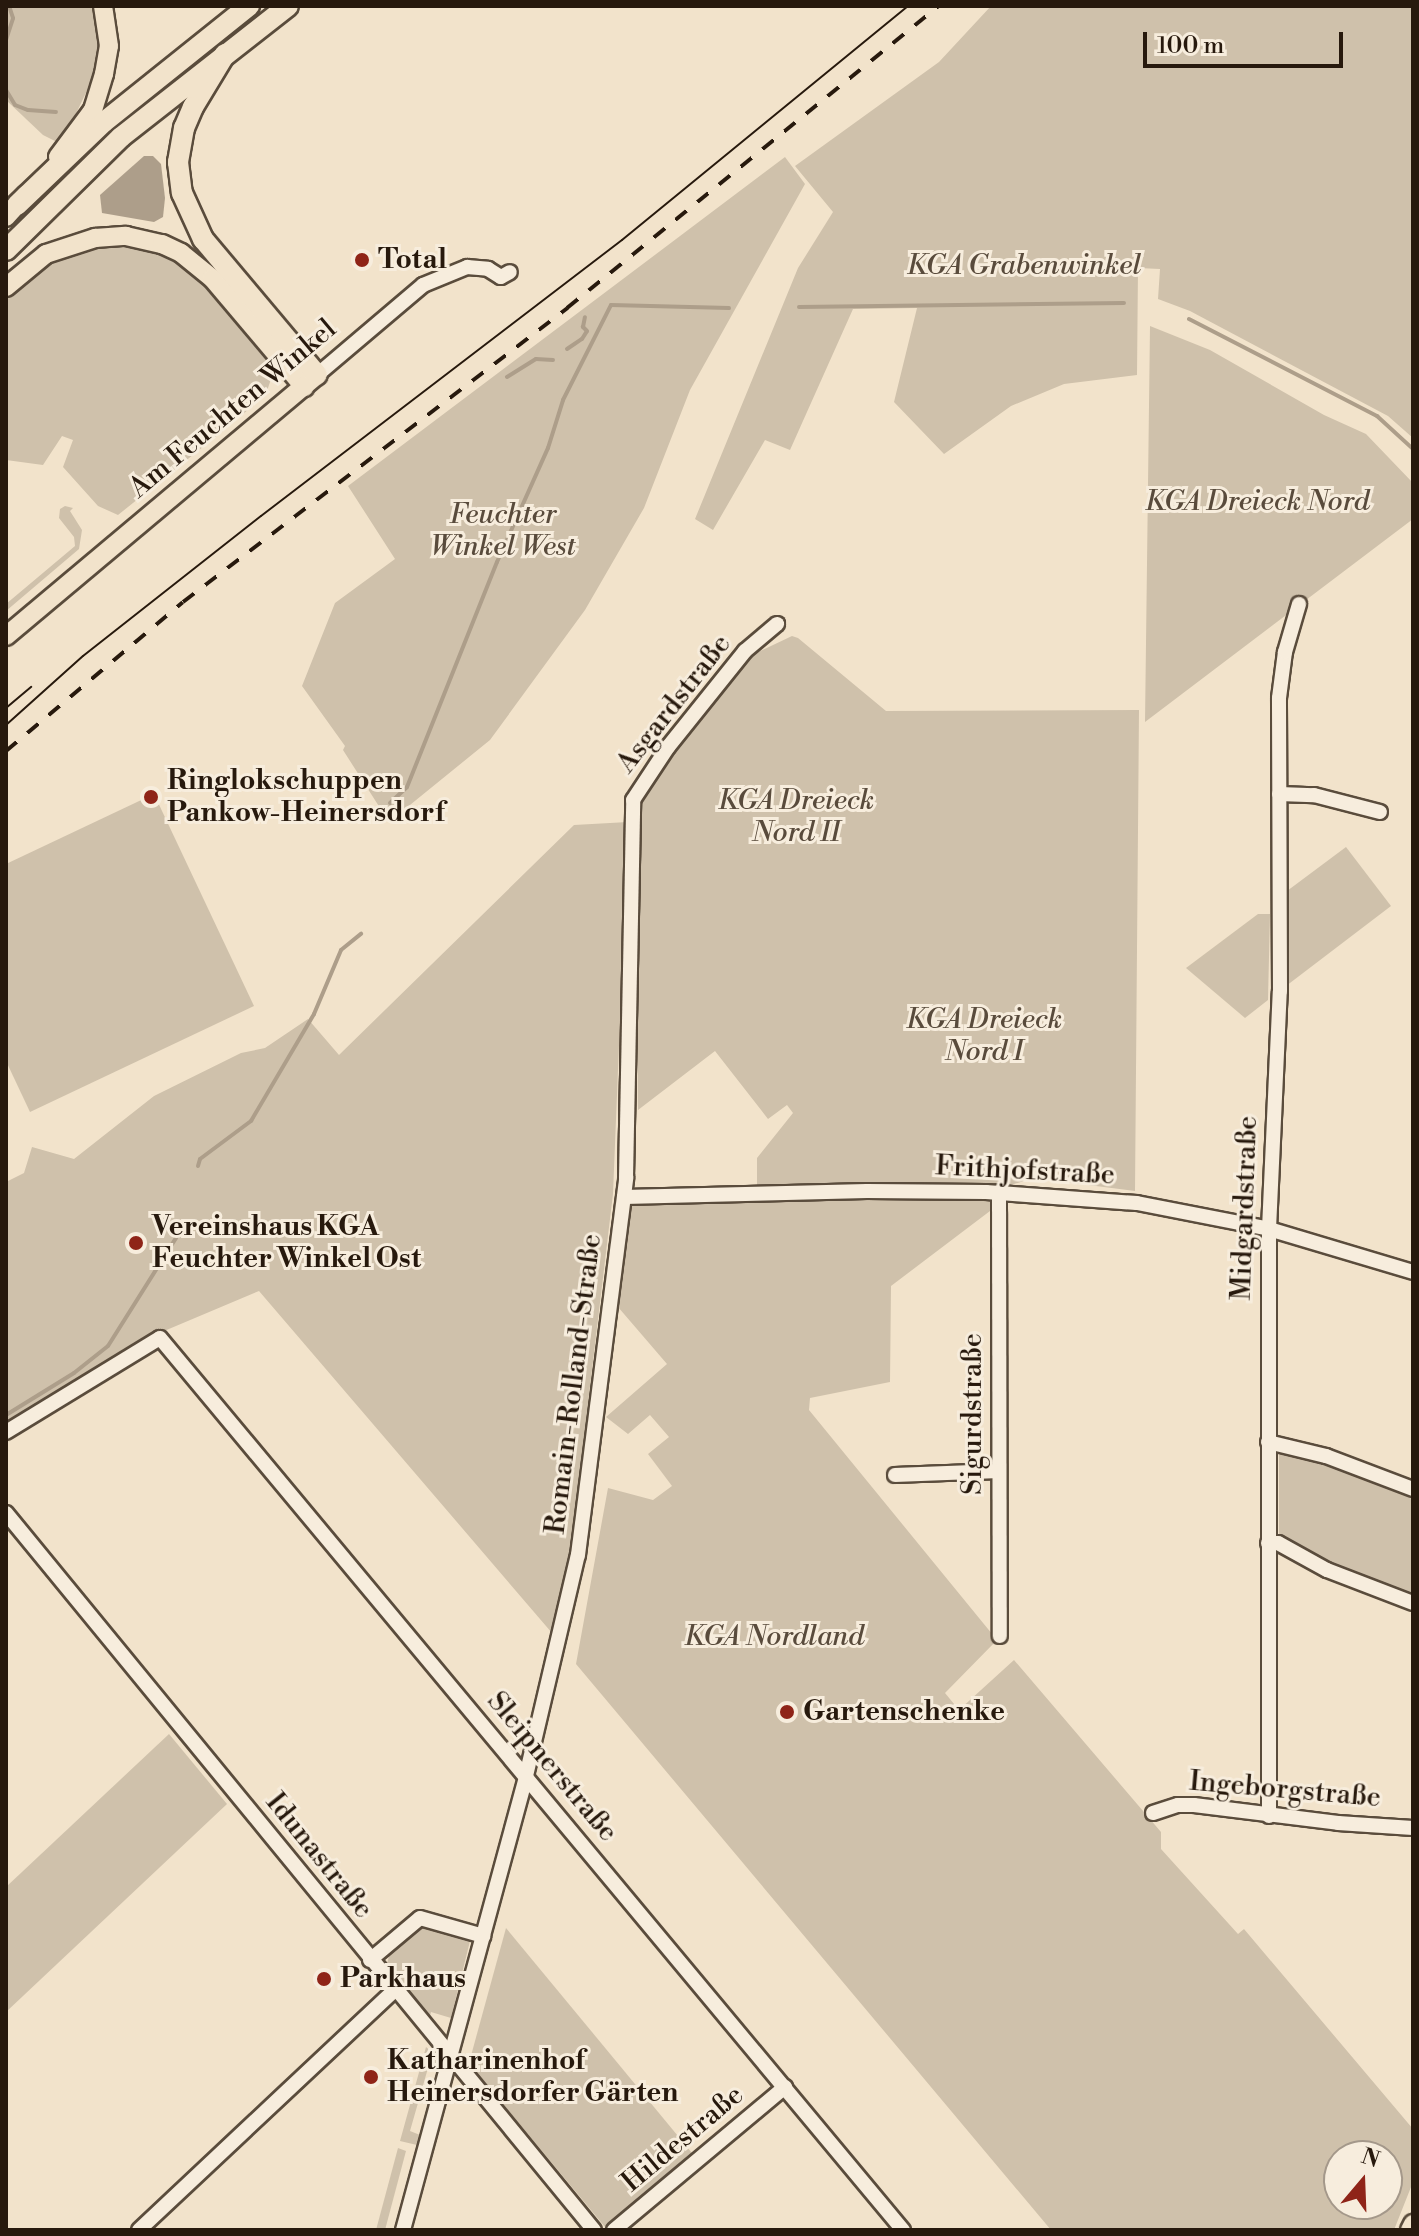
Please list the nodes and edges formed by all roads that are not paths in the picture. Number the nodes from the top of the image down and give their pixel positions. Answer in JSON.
{"nodes":[{"id":1,"x":103,"y":6,"type":"edge"},
{"id":2,"x":249,"y":6,"type":"edge"},
{"id":3,"x":288,"y":6,"type":"edge"},
{"id":4,"x":225,"y":54,"type":"junction"},
{"id":5,"x":12,"y":211,"type":"edge"},
{"id":6,"x":6,"y":250,"type":"edge"},
{"id":7,"x":510,"y":272,"type":"dead end"},
{"id":8,"x":6,"y":287,"type":"edge"},
{"id":9,"x":310,"y":381,"type":"junction"},
{"id":10,"x":1299,"y":604,"type":"dead end"},
{"id":11,"x":777,"y":624,"type":"dead end"},
{"id":12,"x":6,"y":636,"type":"edge"},
{"id":13,"x":1279,"y":794,"type":"junction"},
{"id":14,"x":1380,"y":812,"type":"dead end"},
{"id":15,"x":632,"y":827,"type":"joint"},
{"id":16,"x":999,"y":1192,"type":"junction"},
{"id":17,"x":624,"y":1197,"type":"junction"},
{"id":18,"x":1269,"y":1229,"type":"junction"},
{"id":19,"x":1413,"y":1272,"type":"edge"},
{"id":20,"x":6,"y":1432,"type":"edge"},
{"id":21,"x":1268,"y":1442,"type":"junction"},
{"id":22,"x":999,"y":1471,"type":"junction"},
{"id":23,"x":895,"y":1475,"type":"dead end"},
{"id":24,"x":1413,"y":1489,"type":"edge"},
{"id":25,"x":6,"y":1513,"type":"edge"},
{"id":26,"x":1268,"y":1543,"type":"junction"},
{"id":27,"x":1413,"y":1603,"type":"edge"},
{"id":28,"x":1000,"y":1636,"type":"dead end"},
{"id":29,"x":526,"y":1776,"type":"junction"},
{"id":30,"x":1153,"y":1813,"type":"dead end"},
{"id":31,"x":1269,"y":1816,"type":"junction"},
{"id":32,"x":1413,"y":1828,"type":"edge"},
{"id":33,"x":483,"y":1936,"type":"junction"},
{"id":34,"x":370,"y":1960,"type":"junction"},
{"id":35,"x":396,"y":1989,"type":"junction"},
{"id":36,"x":451,"y":2053,"type":"junction"},
{"id":37,"x":785,"y":2087,"type":"junction"},
{"id":38,"x":1413,"y":2224,"type":"edge"},
{"id":39,"x":139,"y":2230,"type":"edge"},
{"id":40,"x":403,"y":2230,"type":"edge"},
{"id":41,"x":594,"y":2230,"type":"edge"},
{"id":42,"x":614,"y":2230,"type":"edge"},
{"id":43,"x":903,"y":2230,"type":"edge"},
{"id":44,"x":1410,"y":2230,"type":"edge"}],
"edges":[{"from":1,"to":5,"type":"main road"},
{"from":2,"to":5,"type":"highway"},
{"from":3,"to":4,"type":"highway"},
{"from":4,"to":6,"type":"highway"},
{"from":4,"to":9,"type":"highway"},
{"from":7,"to":9,"type":"street","name":"Am Feuchten Winkel"},
{"from":8,"to":9,"type":"main road"},
{"from":9,"to":12,"type":"main road","name":"Am Feuchten Winkel"},
{"from":10,"to":13,"type":"street","name":"Midgardstraße"},
{"from":11,"to":15,"type":"street","name":"Asgardstraße"},
{"from":13,"to":14,"type":"street"},
{"from":13,"to":18,"type":"street","name":"Midgardstraße"},
{"from":15,"to":17,"type":"street","name":"Romain-Rolland-Straße"},
{"from":16,"to":17,"type":"street","name":"Frithjofstraße"},
{"from":16,"to":18,"type":"street","name":"Frithjofstraße"},
{"from":16,"to":22,"type":"street","name":"Sigurdstraße"},
{"from":17,"to":29,"type":"street","name":"Romain-Rolland-Straße"},
{"from":18,"to":19,"type":"street","name":"Frithjofstraße"},
{"from":18,"to":21,"type":"street","name":"Midgardstraße"},
{"from":20,"to":29,"type":"street","name":"Sleipnerstraße"},
{"from":21,"to":24,"type":"street"},
{"from":21,"to":26,"type":"street","name":"Midgardstraße"},
{"from":22,"to":23,"type":"street"},
{"from":22,"to":28,"type":"street","name":"Sigurdstraße"},
{"from":25,"to":34,"type":"street","name":"Idunastraße"},
{"from":26,"to":27,"type":"street"},
{"from":26,"to":31,"type":"street","name":"Midgardstraße"},
{"from":29,"to":33,"type":"street","name":"Romain-Rolland-Straße"},
{"from":29,"to":37,"type":"street","name":"Sleipnerstraße"},
{"from":30,"to":31,"type":"street","name":"Ingeborgstraße"},
{"from":31,"to":32,"type":"street","name":"Ingeborgstraße"},
{"from":33,"to":34,"type":"street"},
{"from":33,"to":36,"type":"street","name":"Romain-Rolland-Straße"},
{"from":34,"to":35,"type":"street","name":"Idunastraße"},
{"from":35,"to":36,"type":"street","name":"Idunastraße"},
{"from":35,"to":39,"type":"street"},
{"from":36,"to":40,"type":"street","name":"Romain-Rolland-Straße"},
{"from":36,"to":41,"type":"street","name":"Idunastraße"},
{"from":37,"to":42,"type":"street","name":"Hildestraße"},
{"from":37,"to":43,"type":"street","name":"Sleipnerstraße"},
{"from":38,"to":44,"type":"main road"}]}
